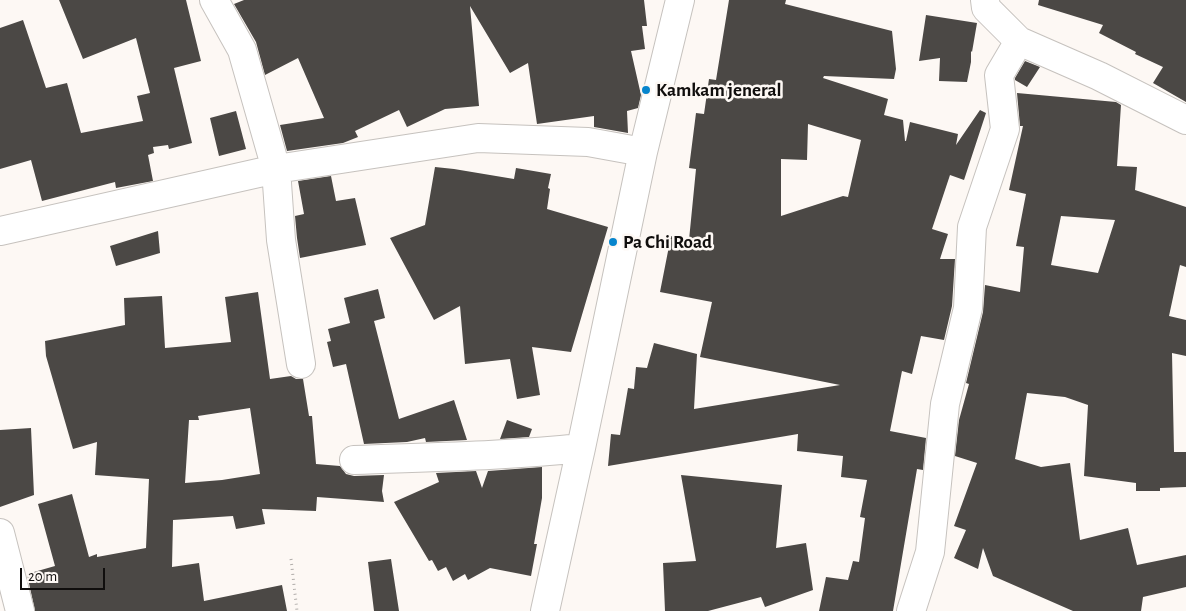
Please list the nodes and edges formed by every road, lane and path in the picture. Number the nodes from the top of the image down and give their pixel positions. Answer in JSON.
{"nodes":[{"id":1,"x":214,"y":0,"type":"edge"},
{"id":2,"x":680,"y":0,"type":"edge"},
{"id":3,"x":985,"y":0,"type":"edge"},
{"id":4,"x":1019,"y":41,"type":"junction"},
{"id":5,"x":1186,"y":120,"type":"edge"},
{"id":6,"x":643,"y":152,"type":"junction"},
{"id":7,"x":276,"y":169,"type":"junction"},
{"id":8,"x":0,"y":231,"type":"edge"},
{"id":9,"x":301,"y":364,"type":"dead end"},
{"id":10,"x":581,"y":448,"type":"junction"},
{"id":11,"x":354,"y":460,"type":"dead end"},
{"id":12,"x":0,"y":533,"type":"edge"},
{"id":13,"x":291,"y":559,"type":"dead end"},
{"id":14,"x":20,"y":611,"type":"edge"},
{"id":15,"x":297,"y":611,"type":"edge"},
{"id":16,"x":545,"y":611,"type":"edge"},
{"id":17,"x":911,"y":611,"type":"edge"}],
"edges":[{"from":1,"to":7,"type":"street"},
{"from":2,"to":6,"type":"street"},
{"from":3,"to":4,"type":"street"},
{"from":4,"to":5,"type":"street"},
{"from":4,"to":17,"type":"street"},
{"from":6,"to":7,"type":"street"},
{"from":6,"to":10,"type":"street"},
{"from":7,"to":8,"type":"street"},
{"from":7,"to":9,"type":"street"},
{"from":10,"to":11,"type":"street"},
{"from":10,"to":16,"type":"street"},
{"from":12,"to":14,"type":"street"},
{"from":13,"to":15,"type":"path"}]}
